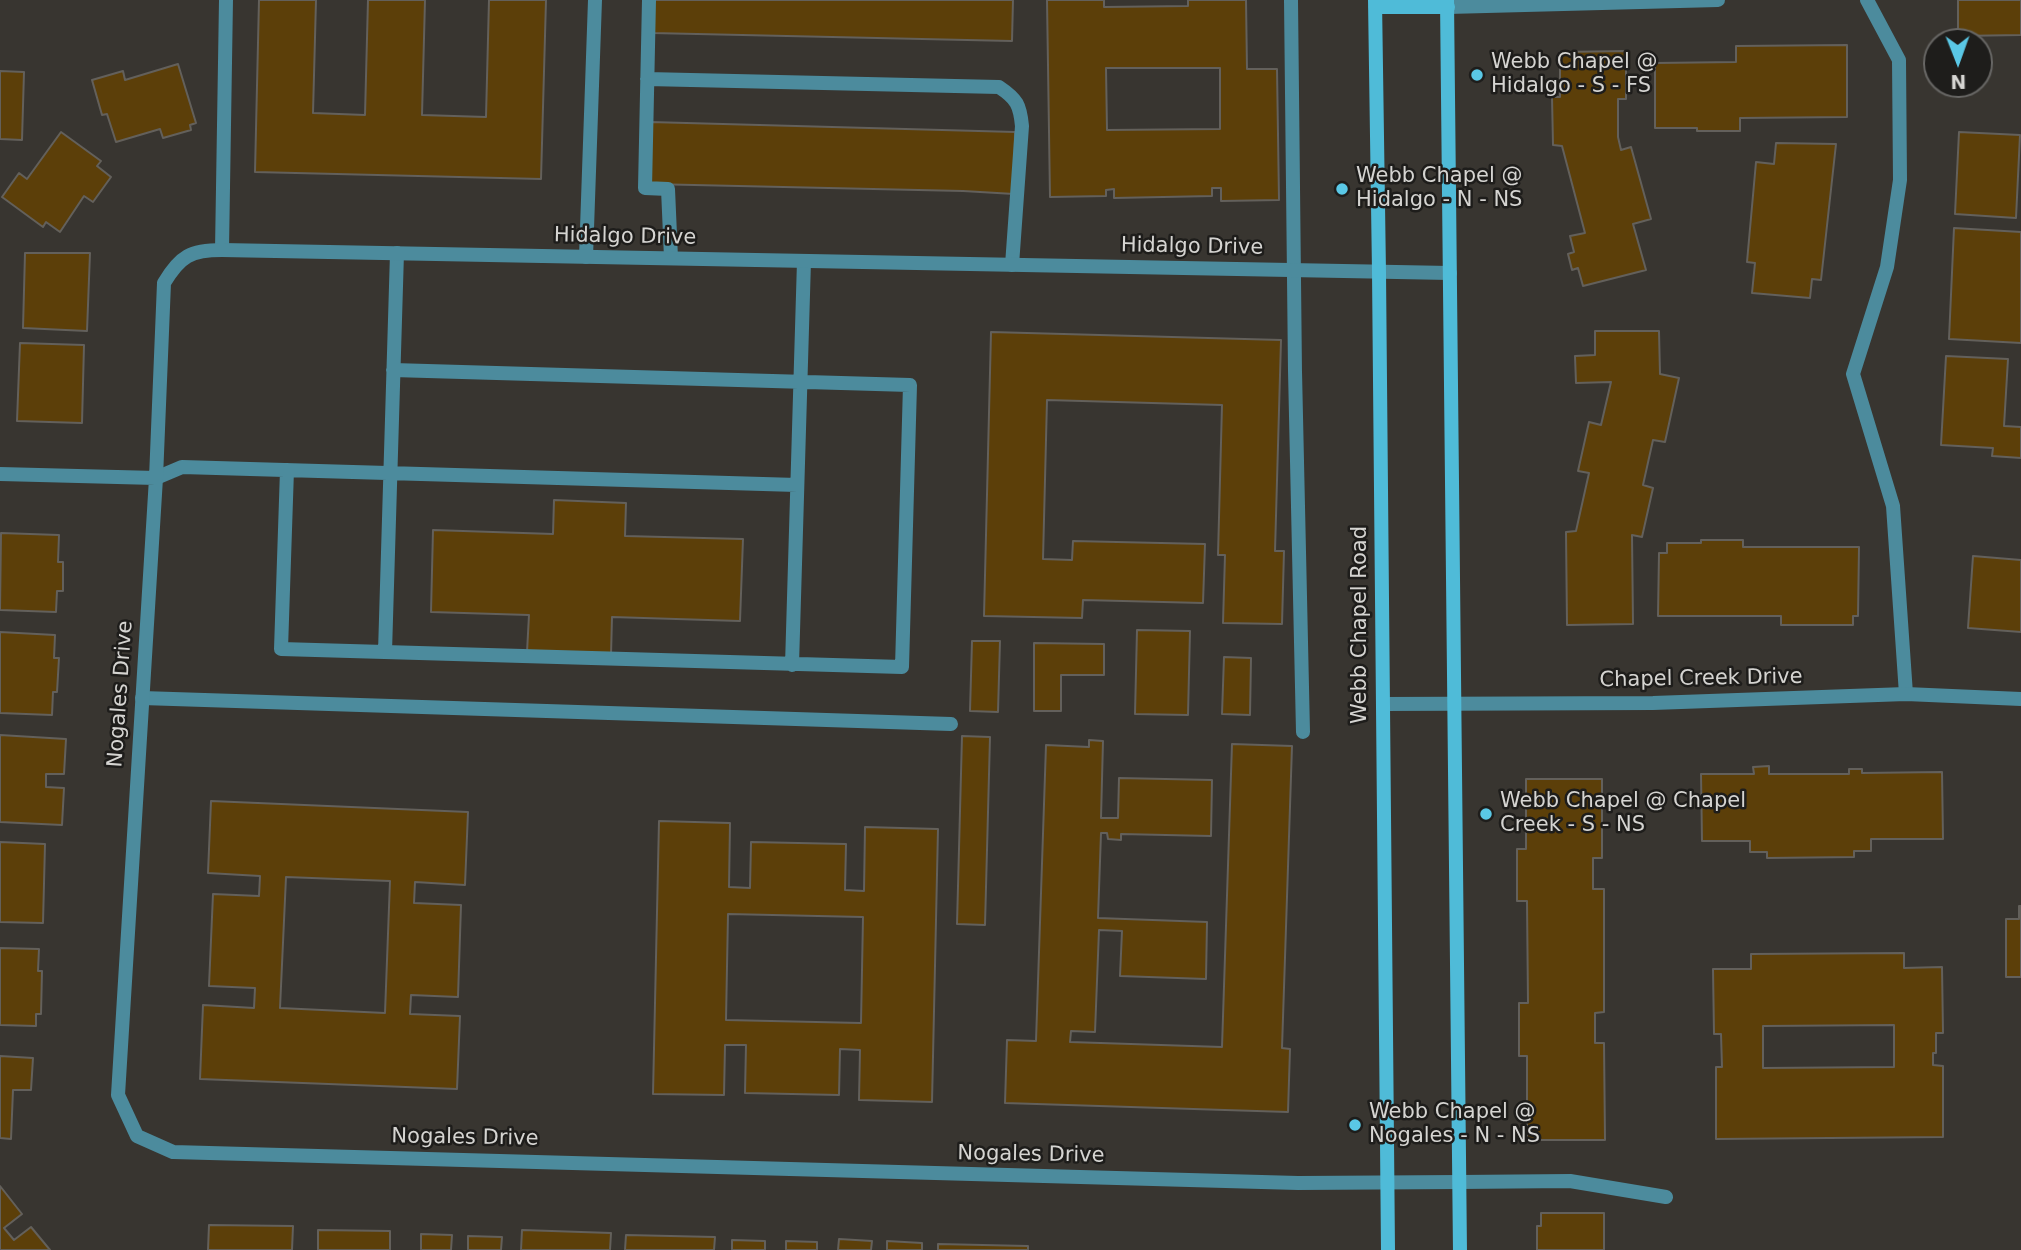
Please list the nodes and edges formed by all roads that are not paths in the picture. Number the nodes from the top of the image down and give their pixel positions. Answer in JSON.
{"nodes":[{"id":1,"x":226,"y":0,"type":"edge"},
{"id":2,"x":595,"y":0,"type":"edge"},
{"id":3,"x":649,"y":0,"type":"edge"},
{"id":4,"x":1291,"y":0,"type":"edge"},
{"id":5,"x":1718,"y":0,"type":"edge"},
{"id":6,"x":1867,"y":0,"type":"edge"},
{"id":7,"x":1375,"y":3,"type":"edge"},
{"id":8,"x":1448,"y":4,"type":"edge"},
{"id":9,"x":647,"y":79,"type":"junction"},
{"id":10,"x":222,"y":250,"type":"junction"},
{"id":11,"x":397,"y":253,"type":"junction"},
{"id":12,"x":586,"y":257,"type":"junction"},
{"id":13,"x":671,"y":258,"type":"junction"},
{"id":14,"x":804,"y":261,"type":"junction"},
{"id":15,"x":1012,"y":265,"type":"junction"},
{"id":16,"x":1295,"y":270,"type":"junction"},
{"id":17,"x":1379,"y":272,"type":"junction"},
{"id":18,"x":1450,"y":273,"type":"junction"},
{"id":19,"x":393,"y":370,"type":"junction"},
{"id":20,"x":800,"y":382,"type":"junction"},
{"id":21,"x":287,"y":470,"type":"junction"},
{"id":22,"x":390,"y":473,"type":"junction"},
{"id":23,"x":0,"y":474,"type":"edge"},
{"id":24,"x":156,"y":478,"type":"junction"},
{"id":25,"x":797,"y":485,"type":"junction"},
{"id":26,"x":385,"y":652,"type":"junction"},
{"id":27,"x":792,"y":664,"type":"junction"},
{"id":28,"x":1906,"y":694,"type":"junction"},
{"id":29,"x":142,"y":698,"type":"junction"},
{"id":30,"x":2021,"y":699,"type":"edge"},
{"id":31,"x":1383,"y":704,"type":"junction"},
{"id":32,"x":1454,"y":704,"type":"junction"},
{"id":33,"x":951,"y":724,"type":"dead end"},
{"id":34,"x":1303,"y":732,"type":"dead end"},
{"id":35,"x":1459,"y":1182,"type":"junction"},
{"id":36,"x":1386,"y":1183,"type":"junction"},
{"id":37,"x":1666,"y":1197,"type":"dead end"},
{"id":38,"x":1388,"y":1250,"type":"edge"},
{"id":39,"x":1460,"y":1250,"type":"edge"}],
"edges":[{"from":1,"to":10,"type":"street"},
{"from":2,"to":12,"type":"street"},
{"from":3,"to":9,"type":"street"},
{"from":4,"to":16,"type":"street"},
{"from":5,"to":8,"type":"street"},
{"from":6,"to":28,"type":"street"},
{"from":7,"to":8,"type":"main road"},
{"from":7,"to":17,"type":"main road","name":"Webb Chapel Road"},
{"from":8,"to":18,"type":"main road"},
{"from":9,"to":13,"type":"street"},
{"from":9,"to":15,"type":"street"},
{"from":10,"to":11,"type":"street","name":"Hidalgo Drive"},
{"from":10,"to":24,"type":"street","name":"Hidalgo Drive"},
{"from":11,"to":12,"type":"street","name":"Hidalgo Drive"},
{"from":11,"to":19,"type":"street"},
{"from":12,"to":13,"type":"street","name":"Hidalgo Drive"},
{"from":13,"to":14,"type":"street","name":"Hidalgo Drive"},
{"from":14,"to":15,"type":"street","name":"Hidalgo Drive"},
{"from":14,"to":20,"type":"street"},
{"from":15,"to":16,"type":"street","name":"Hidalgo Drive"},
{"from":16,"to":17,"type":"street","name":"Hidalgo Drive"},
{"from":16,"to":34,"type":"street"},
{"from":17,"to":18,"type":"street","name":"Hidalgo Drive"},
{"from":17,"to":31,"type":"main road","name":"Webb Chapel Road"},
{"from":18,"to":32,"type":"main road"},
{"from":19,"to":20,"type":"street"},
{"from":19,"to":22,"type":"street"},
{"from":20,"to":25,"type":"street"},
{"from":20,"to":27,"type":"street"},
{"from":21,"to":22,"type":"street"},
{"from":21,"to":24,"type":"street"},
{"from":21,"to":26,"type":"street"},
{"from":22,"to":25,"type":"street"},
{"from":22,"to":26,"type":"street"},
{"from":23,"to":24,"type":"street"},
{"from":24,"to":29,"type":"street","name":"Nogales Drive"},
{"from":25,"to":27,"type":"street"},
{"from":26,"to":27,"type":"street"},
{"from":28,"to":30,"type":"street","name":"Chapel Creek Drive"},
{"from":28,"to":32,"type":"street","name":"Chapel Creek Drive"},
{"from":29,"to":33,"type":"street"},
{"from":29,"to":36,"type":"street","name":"Nogales Drive"},
{"from":31,"to":32,"type":"street","name":"Chapel Creek Drive"},
{"from":31,"to":36,"type":"main road","name":"Webb Chapel Road"},
{"from":32,"to":35,"type":"main road"},
{"from":35,"to":36,"type":"street","name":"Nogales Drive"},
{"from":35,"to":37,"type":"street","name":"Nogales Drive"},
{"from":35,"to":39,"type":"main road"},
{"from":36,"to":38,"type":"main road","name":"Webb Chapel Road"}]}
